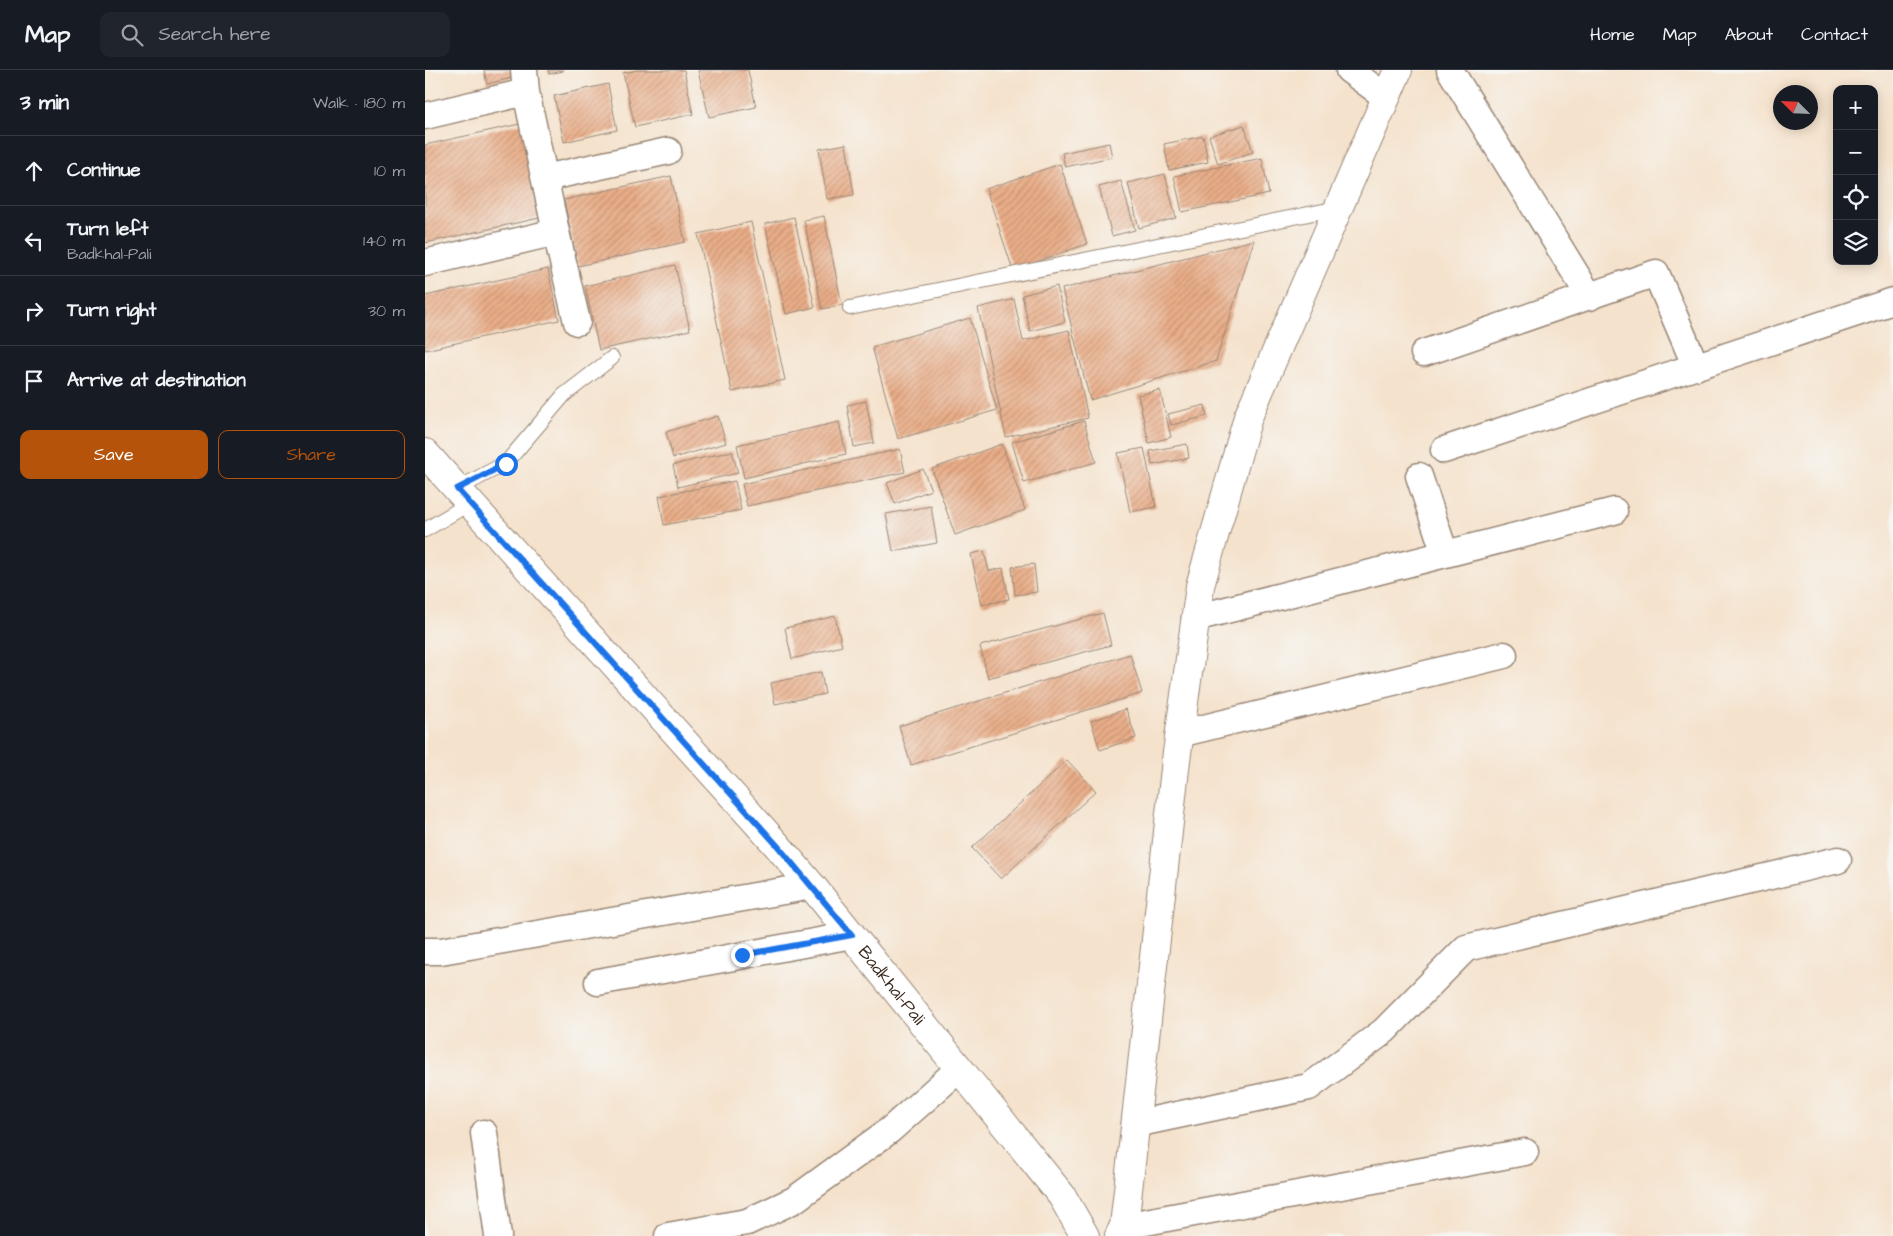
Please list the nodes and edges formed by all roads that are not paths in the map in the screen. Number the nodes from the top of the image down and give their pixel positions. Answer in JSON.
{"nodes":[{"id":1,"x":1349,"y":70,"type":"edge"},
{"id":2,"x":1398,"y":70,"type":"edge"},
{"id":3,"x":1450,"y":70,"type":"edge"},
{"id":4,"x":525,"y":81,"type":"edge"},
{"id":5,"x":1386,"y":97,"type":"junction"},
{"id":6,"x":425,"y":116,"type":"edge"},
{"id":7,"x":668,"y":151,"type":"dead end"},
{"id":8,"x":545,"y":178,"type":"junction"},
{"id":9,"x":1339,"y":208,"type":"junction"},
{"id":10,"x":557,"y":232,"type":"junction"},
{"id":11,"x":425,"y":263,"type":"edge"},
{"id":12,"x":1590,"y":297,"type":"junction"},
{"id":13,"x":1893,"y":301,"type":"edge"},
{"id":14,"x":850,"y":308,"type":"dead end"},
{"id":15,"x":577,"y":322,"type":"dead end"},
{"id":16,"x":1424,"y":353,"type":"dead end"},
{"id":17,"x":612,"y":358,"type":"dead end"},
{"id":18,"x":1696,"y":367,"type":"junction"},
{"id":19,"x":1445,"y":450,"type":"dead end"},
{"id":20,"x":425,"y":453,"type":"edge"},
{"id":21,"x":1419,"y":476,"type":"dead end"},
{"id":22,"x":464,"y":496,"type":"junction"},
{"id":23,"x":1614,"y":511,"type":"dead end"},
{"id":24,"x":425,"y":530,"type":"edge"},
{"id":25,"x":1445,"y":554,"type":"junction"},
{"id":26,"x":1195,"y":618,"type":"junction"},
{"id":27,"x":1504,"y":655,"type":"dead end"},
{"id":28,"x":1179,"y":734,"type":"junction"},
{"id":29,"x":1838,"y":860,"type":"dead end"},
{"id":30,"x":812,"y":886,"type":"junction"},
{"id":31,"x":852,"y":935,"type":"junction"},
{"id":32,"x":425,"y":951,"type":"edge"},
{"id":33,"x":598,"y":982,"type":"dead end"},
{"id":34,"x":959,"y":1069,"type":"junction"},
{"id":35,"x":1135,"y":1124,"type":"junction"},
{"id":36,"x":484,"y":1133,"type":"dead end"},
{"id":37,"x":1525,"y":1152,"type":"dead end"},
{"id":38,"x":1121,"y":1231,"type":"edge"},
{"id":39,"x":498,"y":1236,"type":"edge"},
{"id":40,"x":668,"y":1236,"type":"edge"},
{"id":41,"x":1085,"y":1236,"type":"edge"}],
"edges":[{"from":1,"to":5,"type":"street"},
{"from":2,"to":5,"type":"street"},
{"from":3,"to":12,"type":"street"},
{"from":4,"to":6,"type":"street"},
{"from":4,"to":8,"type":"street"},
{"from":5,"to":9,"type":"street"},
{"from":7,"to":8,"type":"street"},
{"from":8,"to":10,"type":"street"},
{"from":9,"to":14,"type":"lane"},
{"from":9,"to":26,"type":"street"},
{"from":10,"to":11,"type":"street"},
{"from":10,"to":15,"type":"street"},
{"from":12,"to":16,"type":"street"},
{"from":12,"to":18,"type":"street"},
{"from":13,"to":18,"type":"street"},
{"from":17,"to":22,"type":"lane"},
{"from":18,"to":19,"type":"street"},
{"from":20,"to":22,"type":"street","name":"Badkhal-Pali"},
{"from":21,"to":25,"type":"street"},
{"from":22,"to":24,"type":"lane"},
{"from":22,"to":30,"type":"street","name":"Badkhal-Pali"},
{"from":23,"to":25,"type":"street"},
{"from":25,"to":26,"type":"street"},
{"from":26,"to":28,"type":"street"},
{"from":27,"to":28,"type":"street"},
{"from":28,"to":35,"type":"street"},
{"from":29,"to":35,"type":"street"},
{"from":30,"to":31,"type":"street","name":"Badkhal-Pali"},
{"from":30,"to":32,"type":"street"},
{"from":31,"to":33,"type":"street"},
{"from":31,"to":34,"type":"street","name":"Badkhal-Pali"},
{"from":34,"to":40,"type":"street"},
{"from":34,"to":41,"type":"street","name":"Badkhal-Pali"},
{"from":35,"to":38,"type":"street"},
{"from":36,"to":39,"type":"street"},
{"from":37,"to":38,"type":"street"}]}
